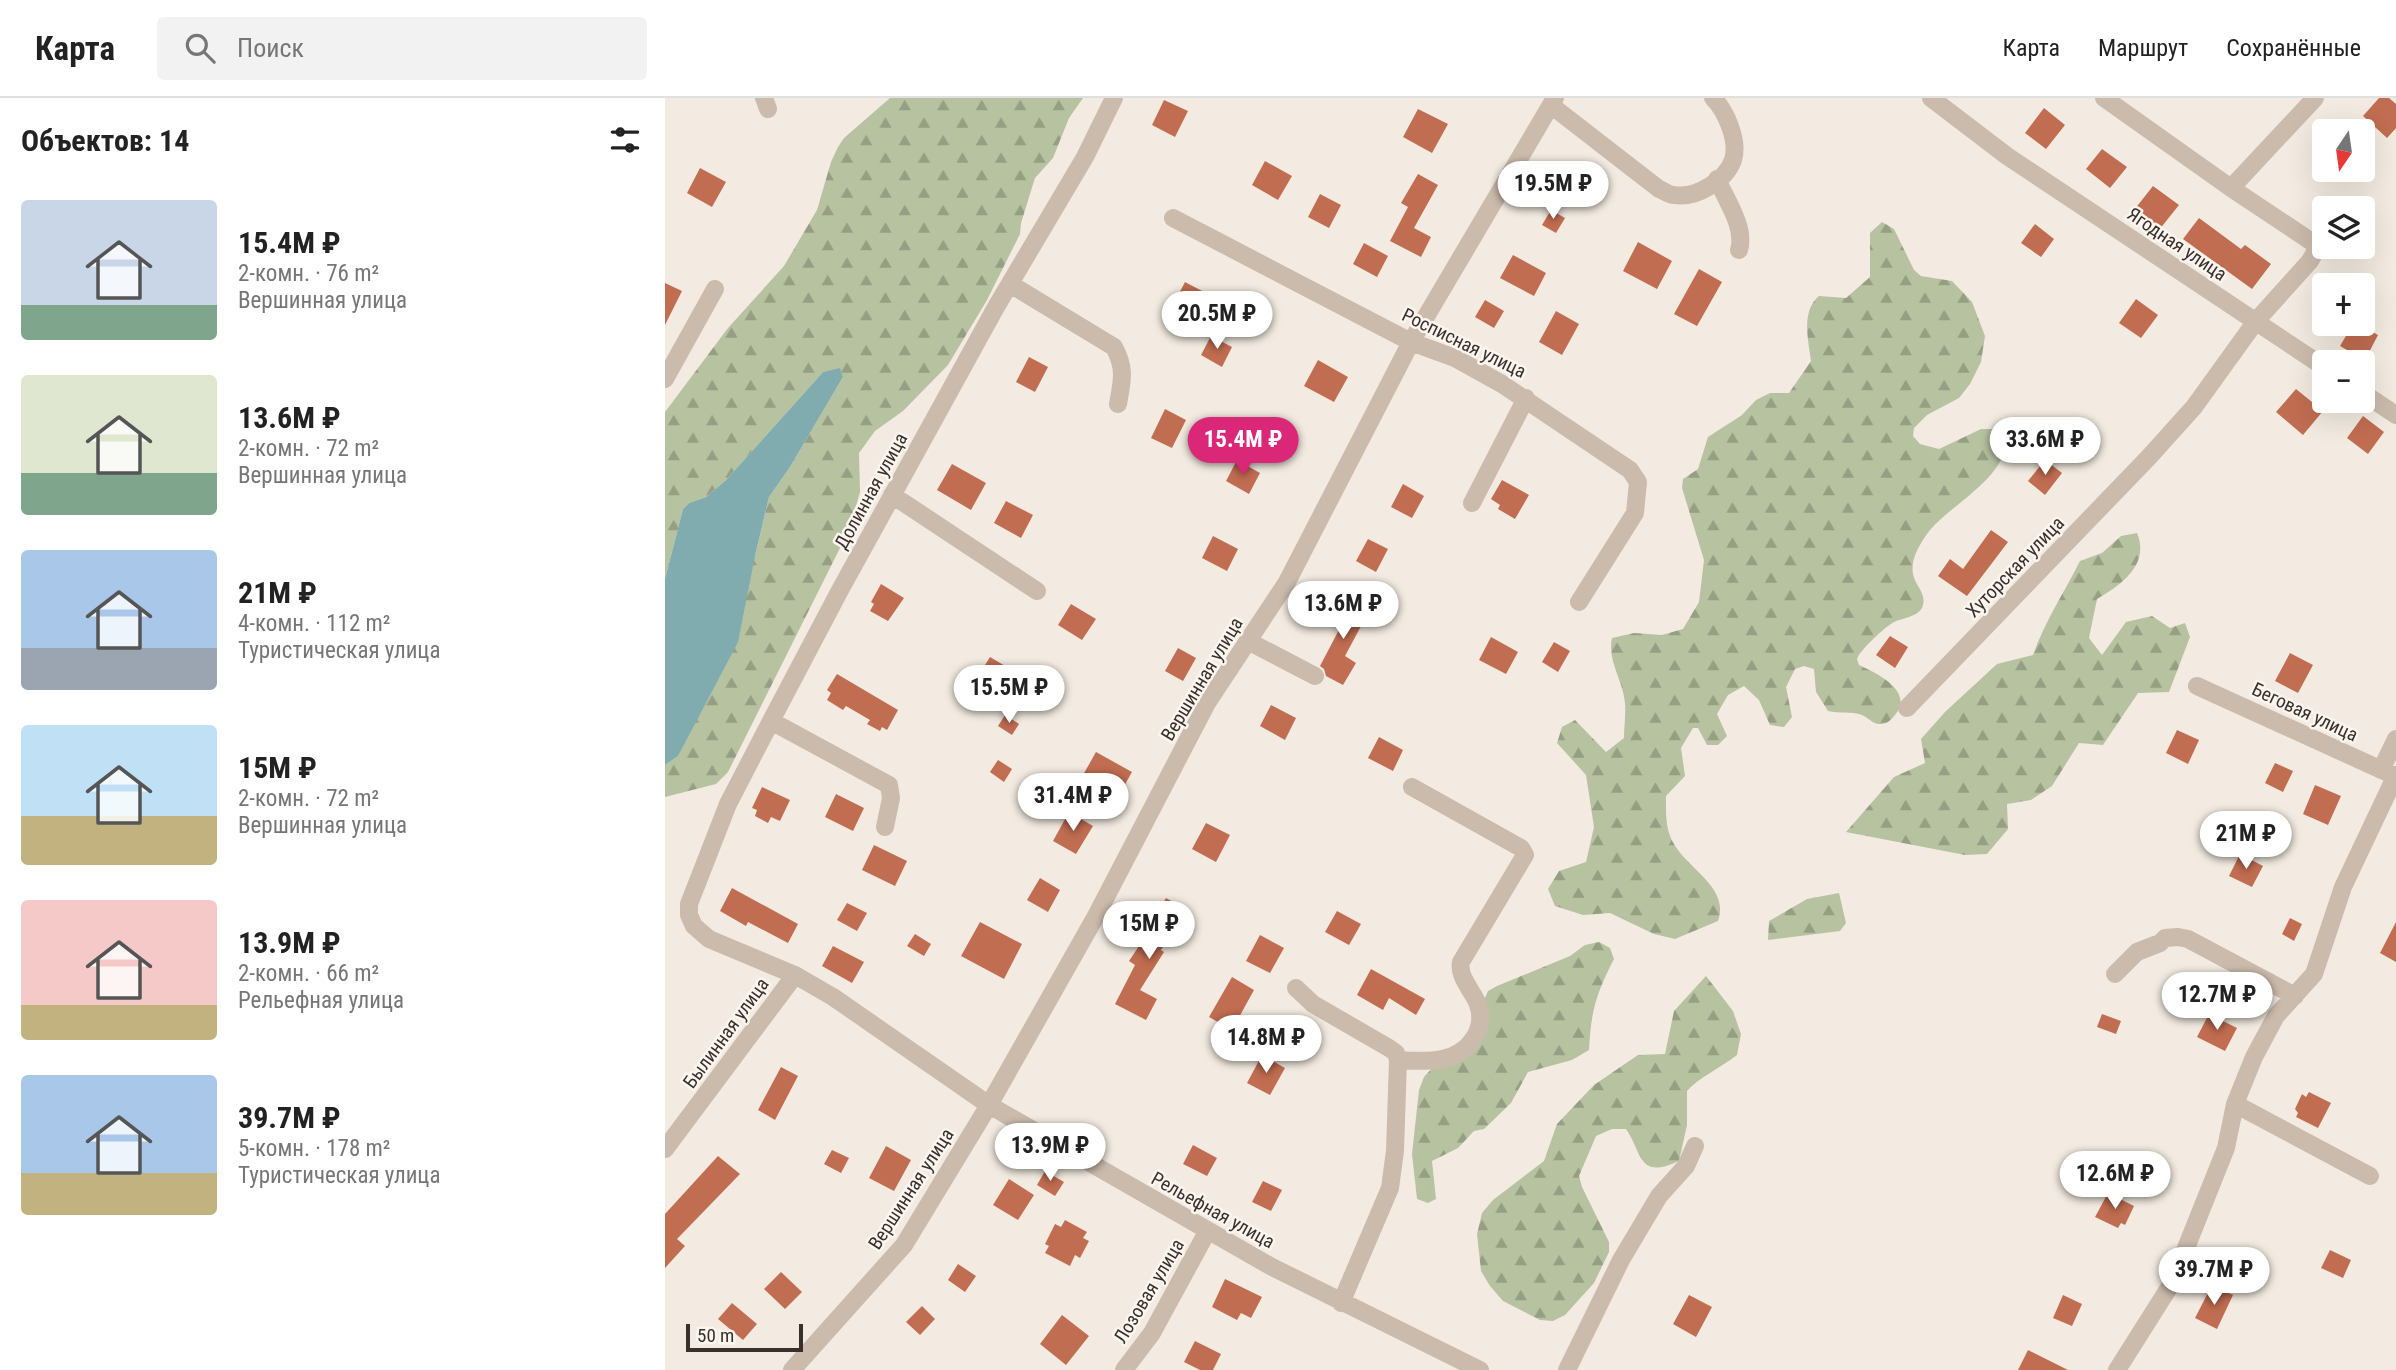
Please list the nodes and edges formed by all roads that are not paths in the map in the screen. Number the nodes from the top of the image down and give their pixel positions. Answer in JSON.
{"nodes":[{"id":1,"x":1114,"y":98,"type":"edge"},
{"id":2,"x":1713,"y":98,"type":"edge"},
{"id":3,"x":1931,"y":98,"type":"edge"},
{"id":4,"x":2104,"y":98,"type":"edge"},
{"id":5,"x":2315,"y":98,"type":"edge"},
{"id":6,"x":1554,"y":102,"type":"edge"},
{"id":7,"x":1717,"y":179,"type":"junction"},
{"id":8,"x":2231,"y":188,"type":"junction"},
{"id":9,"x":1173,"y":218,"type":"dead end"},
{"id":10,"x":1739,"y":250,"type":"dead end"},
{"id":11,"x":1010,"y":284,"type":"junction"},
{"id":12,"x":715,"y":289,"type":"dead end"},
{"id":13,"x":2256,"y":321,"type":"junction"},
{"id":14,"x":1411,"y":342,"type":"junction"},
{"id":15,"x":2312,"y":359,"type":"edge"},
{"id":16,"x":665,"y":379,"type":"edge"},
{"id":17,"x":1526,"y":398,"type":"junction"},
{"id":18,"x":2375,"y":401,"type":"edge"},
{"id":19,"x":1118,"y":404,"type":"dead end"},
{"id":20,"x":2396,"y":415,"type":"edge"},
{"id":21,"x":892,"y":495,"type":"junction"},
{"id":22,"x":1472,"y":503,"type":"dead end"},
{"id":23,"x":1037,"y":591,"type":"dead end"},
{"id":24,"x":1579,"y":602,"type":"dead end"},
{"id":25,"x":1248,"y":641,"type":"junction"},
{"id":26,"x":1315,"y":676,"type":"dead end"},
{"id":27,"x":2197,"y":685,"type":"dead end"},
{"id":28,"x":1906,"y":708,"type":"dead end"},
{"id":29,"x":771,"y":721,"type":"junction"},
{"id":30,"x":2396,"y":738,"type":"edge"},
{"id":31,"x":2391,"y":773,"type":"edge"},
{"id":32,"x":1412,"y":787,"type":"dead end"},
{"id":33,"x":885,"y":827,"type":"dead end"},
{"id":34,"x":689,"y":915,"type":"joint"},
{"id":35,"x":2115,"y":974,"type":"dead end"},
{"id":36,"x":795,"y":975,"type":"junction"},
{"id":37,"x":1296,"y":988,"type":"dead end"},
{"id":38,"x":2295,"y":996,"type":"junction"},
{"id":39,"x":1398,"y":1060,"type":"junction"},
{"id":40,"x":2235,"y":1104,"type":"junction"},
{"id":41,"x":989,"y":1105,"type":"junction"},
{"id":42,"x":1695,"y":1146,"type":"dead end"},
{"id":43,"x":665,"y":1149,"type":"edge"},
{"id":44,"x":2371,"y":1176,"type":"dead end"},
{"id":45,"x":1207,"y":1232,"type":"junction"},
{"id":46,"x":1341,"y":1303,"type":"junction"},
{"id":47,"x":792,"y":1370,"type":"edge"},
{"id":48,"x":1124,"y":1370,"type":"edge"},
{"id":49,"x":1480,"y":1370,"type":"edge"},
{"id":50,"x":1567,"y":1370,"type":"edge"},
{"id":51,"x":2117,"y":1370,"type":"edge"}],
"edges":[{"from":1,"to":11,"type":"street","name":"Долинная улица"},
{"from":2,"to":7,"type":"street"},
{"from":3,"to":13,"type":"street","name":"Ягодная улица"},
{"from":4,"to":8,"type":"street"},
{"from":5,"to":8,"type":"street"},
{"from":6,"to":7,"type":"street"},
{"from":6,"to":14,"type":"street","name":"Вершинная улица"},
{"from":7,"to":10,"type":"street"},
{"from":8,"to":13,"type":"street","name":"Хуторская улица"},
{"from":9,"to":14,"type":"street","name":"Росписная улица"},
{"from":11,"to":19,"type":"street"},
{"from":11,"to":21,"type":"street","name":"Долинная улица"},
{"from":12,"to":16,"type":"street"},
{"from":13,"to":15,"type":"street","name":"Ягодная улица"},
{"from":13,"to":28,"type":"street","name":"Хуторская улица"},
{"from":14,"to":17,"type":"street","name":"Росписная улица"},
{"from":14,"to":25,"type":"street","name":"Вершинная улица"},
{"from":17,"to":22,"type":"street"},
{"from":17,"to":24,"type":"street","name":"Росписная улица"},
{"from":18,"to":20,"type":"street"},
{"from":21,"to":23,"type":"street"},
{"from":21,"to":29,"type":"street","name":"Долинная улица"},
{"from":25,"to":26,"type":"street"},
{"from":25,"to":41,"type":"street","name":"Вершинная улица"},
{"from":27,"to":31,"type":"street","name":"Беговая улица"},
{"from":29,"to":33,"type":"street"},
{"from":29,"to":34,"type":"street","name":"Долинная улица"},
{"from":30,"to":31,"type":"street"},
{"from":31,"to":38,"type":"street"},
{"from":32,"to":39,"type":"street"},
{"from":34,"to":36,"type":"street","name":"Рельефная улица"},
{"from":35,"to":38,"type":"street"},
{"from":36,"to":41,"type":"street","name":"Рельефная улица"},
{"from":36,"to":43,"type":"street","name":"Былинная улица"},
{"from":37,"to":39,"type":"street"},
{"from":38,"to":40,"type":"street"},
{"from":39,"to":46,"type":"street"},
{"from":40,"to":44,"type":"street"},
{"from":40,"to":51,"type":"street"},
{"from":41,"to":45,"type":"street","name":"Рельефная улица"},
{"from":41,"to":47,"type":"street","name":"Вершинная улица"},
{"from":42,"to":50,"type":"street"},
{"from":45,"to":46,"type":"street","name":"Рельефная улица"},
{"from":45,"to":48,"type":"street","name":"Лозовая улица"},
{"from":46,"to":49,"type":"street","name":"Рельефная улица"}]}
